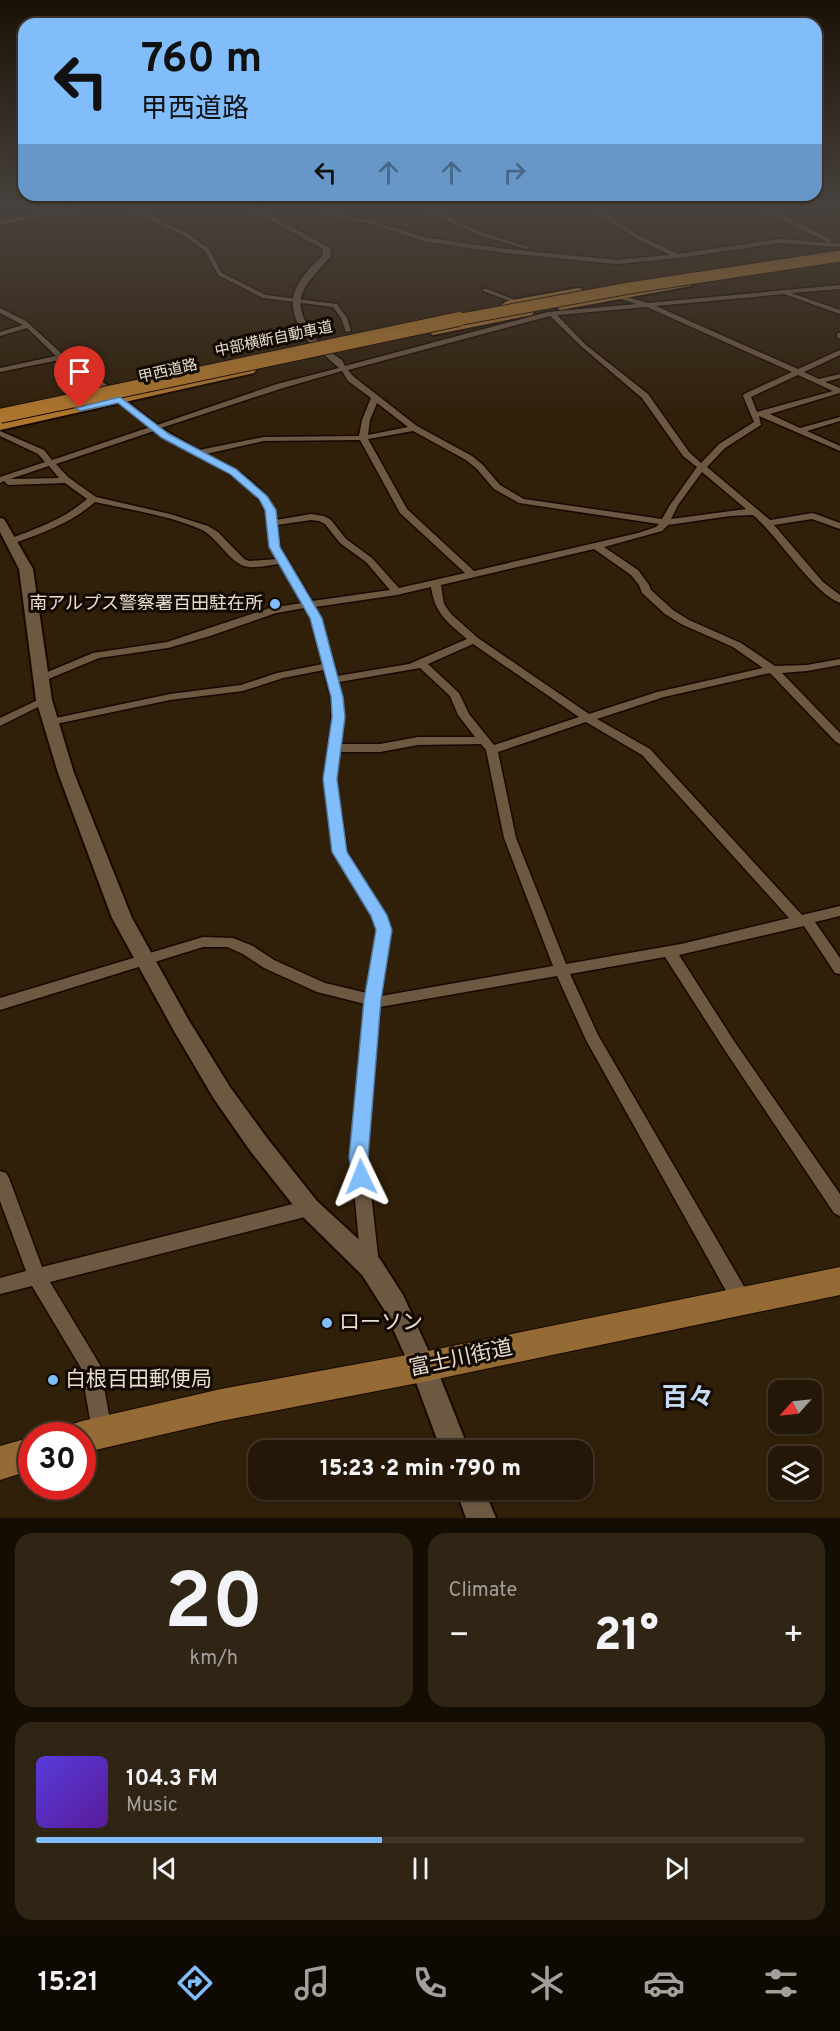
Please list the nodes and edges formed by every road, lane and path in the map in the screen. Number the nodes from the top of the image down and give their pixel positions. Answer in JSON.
{"nodes":[{"id":1,"x":226,"y":277,"type":"edge"},
{"id":2,"x":305,"y":277,"type":"edge"},
{"id":3,"x":671,"y":277,"type":"edge"},
{"id":4,"x":693,"y":277,"type":"edge"},
{"id":5,"x":742,"y":277,"type":"edge"},
{"id":6,"x":840,"y":287,"type":"edge"},
{"id":7,"x":485,"y":290,"type":"dead end"},
{"id":8,"x":780,"y":292,"type":"junction"},
{"id":9,"x":616,"y":296,"type":"junction"},
{"id":10,"x":295,"y":300,"type":"junction"},
{"id":11,"x":521,"y":302,"type":"junction"},
{"id":12,"x":648,"y":305,"type":"junction"},
{"id":13,"x":0,"y":310,"type":"edge"},
{"id":14,"x":840,"y":312,"type":"edge"},
{"id":15,"x":544,"y":313,"type":"junction"},
{"id":16,"x":9,"y":315,"type":"junction"},
{"id":17,"x":0,"y":316,"type":"edge"},
{"id":18,"x":28,"y":326,"type":"junction"},
{"id":19,"x":348,"y":331,"type":"dead end"},
{"id":20,"x":0,"y":334,"type":"edge"},
{"id":21,"x":314,"y":343,"type":"junction"},
{"id":22,"x":840,"y":352,"type":"edge"},
{"id":23,"x":327,"y":353,"type":"junction"},
{"id":24,"x":61,"y":357,"type":"junction"},
{"id":25,"x":344,"y":368,"type":"junction"},
{"id":26,"x":0,"y":370,"type":"edge"},
{"id":27,"x":795,"y":372,"type":"junction"},
{"id":28,"x":840,"y":376,"type":"edge"},
{"id":29,"x":817,"y":381,"type":"junction"},
{"id":30,"x":105,"y":388,"type":"junction"},
{"id":31,"x":840,"y":391,"type":"edge"},
{"id":32,"x":375,"y":398,"type":"junction"},
{"id":33,"x":120,"y":400,"type":"junction"},
{"id":34,"x":0,"y":413,"type":"edge"},
{"id":35,"x":759,"y":414,"type":"junction"},
{"id":36,"x":840,"y":419,"type":"edge"},
{"id":37,"x":0,"y":426,"type":"edge"},
{"id":38,"x":155,"y":428,"type":"junction"},
{"id":39,"x":414,"y":428,"type":"junction"},
{"id":40,"x":799,"y":431,"type":"junction"},
{"id":41,"x":0,"y":433,"type":"edge"},
{"id":42,"x":363,"y":438,"type":"junction"},
{"id":43,"x":839,"y":449,"type":"edge"},
{"id":44,"x":198,"y":453,"type":"junction"},
{"id":45,"x":828,"y":453,"type":"dead end"},
{"id":46,"x":50,"y":463,"type":"junction"},
{"id":47,"x":701,"y":469,"type":"junction"},
{"id":48,"x":67,"y":480,"type":"junction"},
{"id":49,"x":0,"y":481,"type":"edge"},
{"id":50,"x":93,"y":499,"type":"junction"},
{"id":51,"x":752,"y":512,"type":"junction"},
{"id":52,"x":0,"y":522,"type":"edge"},
{"id":53,"x":665,"y":522,"type":"junction"},
{"id":54,"x":272,"y":523,"type":"junction"},
{"id":55,"x":768,"y":524,"type":"junction"},
{"id":56,"x":840,"y":526,"type":"edge"},
{"id":57,"x":12,"y":541,"type":"junction"},
{"id":58,"x":598,"y":547,"type":"junction"},
{"id":59,"x":282,"y":561,"type":"junction"},
{"id":60,"x":471,"y":574,"type":"junction"},
{"id":61,"x":436,"y":584,"type":"junction"},
{"id":62,"x":397,"y":592,"type":"junction"},
{"id":63,"x":840,"y":600,"type":"edge"},
{"id":64,"x":310,"y":605,"type":"junction"},
{"id":65,"x":474,"y":640,"type":"junction"},
{"id":66,"x":840,"y":662,"type":"edge"},
{"id":67,"x":422,"y":664,"type":"junction"},
{"id":68,"x":328,"y":666,"type":"junction"},
{"id":69,"x":773,"y":670,"type":"junction"},
{"id":70,"x":42,"y":678,"type":"junction"},
{"id":71,"x":332,"y":681,"type":"junction"},
{"id":72,"x":44,"y":700,"type":"junction"},
{"id":73,"x":587,"y":718,"type":"junction"},
{"id":74,"x":51,"y":722,"type":"junction"},
{"id":75,"x":0,"y":723,"type":"edge"},
{"id":76,"x":840,"y":740,"type":"edge"},
{"id":77,"x":488,"y":745,"type":"junction"},
{"id":78,"x":333,"y":748,"type":"junction"},
{"id":79,"x":840,"y":911,"type":"edge"},
{"id":80,"x":803,"y":921,"type":"junction"},
{"id":81,"x":669,"y":951,"type":"junction"},
{"id":82,"x":144,"y":960,"type":"junction"},
{"id":83,"x":561,"y":969,"type":"junction"},
{"id":84,"x":840,"y":969,"type":"edge"},
{"id":85,"x":373,"y":1002,"type":"junction"},
{"id":86,"x":0,"y":1004,"type":"edge"},
{"id":87,"x":0,"y":1178,"type":"edge"},
{"id":88,"x":309,"y":1208,"type":"junction"},
{"id":89,"x":840,"y":1208,"type":"edge"},
{"id":90,"x":371,"y":1267,"type":"junction"},
{"id":91,"x":37,"y":1276,"type":"junction"},
{"id":92,"x":840,"y":1281,"type":"edge"},
{"id":93,"x":0,"y":1286,"type":"edge"},
{"id":94,"x":742,"y":1301,"type":"junction"},
{"id":95,"x":423,"y":1367,"type":"junction"},
{"id":96,"x":92,"y":1422,"type":"edge"},
{"id":97,"x":96,"y":1433,"type":"edge"},
{"id":98,"x":451,"y":1440,"type":"edge"},
{"id":99,"x":18,"y":1457,"type":"edge"},
{"id":100,"x":0,"y":1463,"type":"edge"},
{"id":101,"x":474,"y":1500,"type":"edge"},
{"id":102,"x":481,"y":1518,"type":"edge"}],
"edges":[{"from":1,"to":10,"type":"street"},
{"from":2,"to":10,"type":"street"},
{"from":3,"to":11,"type":"highway","name":"甲西道路"},
{"from":4,"to":34,"type":"highway","name":"中部横断自動車道","bridge":true},
{"from":5,"to":9,"type":"highway","name":"甲西道路"},
{"from":6,"to":8,"type":"street"},
{"from":7,"to":11,"type":"street"},
{"from":8,"to":12,"type":"street"},
{"from":8,"to":14,"type":"street"},
{"from":9,"to":12,"type":"street"},
{"from":9,"to":15,"type":"highway","name":"甲西道路"},
{"from":10,"to":19,"type":"street"},
{"from":10,"to":21,"type":"street"},
{"from":11,"to":15,"type":"street"},
{"from":11,"to":21,"type":"highway","name":"甲西道路"},
{"from":12,"to":15,"type":"street"},
{"from":12,"to":27,"type":"street"},
{"from":13,"to":16,"type":"street"},
{"from":15,"to":23,"type":"highway","name":"甲西道路"},
{"from":15,"to":25,"type":"street"},
{"from":15,"to":47,"type":"street"},
{"from":16,"to":17,"type":"street"},
{"from":16,"to":18,"type":"street"},
{"from":18,"to":20,"type":"street"},
{"from":18,"to":24,"type":"street"},
{"from":21,"to":23,"type":"street"},
{"from":21,"to":30,"type":"highway","name":"甲西道路"},
{"from":22,"to":27,"type":"street"},
{"from":23,"to":25,"type":"street"},
{"from":23,"to":33,"type":"highway","name":"甲西道路"},
{"from":24,"to":26,"type":"street"},
{"from":24,"to":30,"type":"street"},
{"from":25,"to":32,"type":"street"},
{"from":25,"to":38,"type":"street"},
{"from":27,"to":29,"type":"street"},
{"from":27,"to":35,"type":"street"},
{"from":28,"to":29,"type":"street"},
{"from":29,"to":31,"type":"street"},
{"from":30,"to":33,"type":"street"},
{"from":30,"to":34,"type":"highway","name":"甲西道路"},
{"from":31,"to":35,"type":"street"},
{"from":32,"to":39,"type":"street"},
{"from":32,"to":42,"type":"street"},
{"from":33,"to":37,"type":"highway","name":"甲西道路"},
{"from":33,"to":38,"type":"street"},
{"from":35,"to":40,"type":"street"},
{"from":35,"to":47,"type":"street"},
{"from":36,"to":40,"type":"street"},
{"from":38,"to":44,"type":"street"},
{"from":38,"to":46,"type":"street"},
{"from":39,"to":42,"type":"street"},
{"from":39,"to":53,"type":"street"},
{"from":40,"to":43,"type":"street"},
{"from":41,"to":46,"type":"street"},
{"from":42,"to":44,"type":"street"},
{"from":42,"to":60,"type":"street"},
{"from":43,"to":45,"type":"street"},
{"from":44,"to":54,"type":"street"},
{"from":46,"to":48,"type":"street"},
{"from":46,"to":49,"type":"street"},
{"from":47,"to":51,"type":"street"},
{"from":47,"to":53,"type":"street"},
{"from":48,"to":49,"type":"street"},
{"from":48,"to":50,"type":"street"},
{"from":50,"to":57,"type":"street"},
{"from":50,"to":59,"type":"street"},
{"from":51,"to":53,"type":"street"},
{"from":51,"to":55,"type":"street"},
{"from":52,"to":57,"type":"street"},
{"from":53,"to":58,"type":"street"},
{"from":54,"to":59,"type":"street"},
{"from":54,"to":62,"type":"street"},
{"from":55,"to":56,"type":"street"},
{"from":55,"to":63,"type":"street"},
{"from":57,"to":70,"type":"street"},
{"from":58,"to":60,"type":"street"},
{"from":58,"to":69,"type":"street"},
{"from":59,"to":64,"type":"street"},
{"from":60,"to":61,"type":"street"},
{"from":61,"to":62,"type":"street"},
{"from":61,"to":65,"type":"street"},
{"from":62,"to":64,"type":"street"},
{"from":64,"to":68,"type":"street"},
{"from":64,"to":70,"type":"street"},
{"from":65,"to":67,"type":"street"},
{"from":65,"to":73,"type":"street"},
{"from":66,"to":69,"type":"street"},
{"from":67,"to":71,"type":"street"},
{"from":67,"to":77,"type":"street"},
{"from":68,"to":71,"type":"street"},
{"from":68,"to":74,"type":"street"},
{"from":69,"to":73,"type":"street"},
{"from":69,"to":76,"type":"street"},
{"from":70,"to":72,"type":"street"},
{"from":71,"to":78,"type":"street"},
{"from":72,"to":74,"type":"street"},
{"from":72,"to":75,"type":"street"},
{"from":73,"to":77,"type":"street"},
{"from":73,"to":80,"type":"street"},
{"from":74,"to":82,"type":"street"},
{"from":77,"to":78,"type":"street"},
{"from":77,"to":83,"type":"street"},
{"from":78,"to":85,"type":"street"},
{"from":79,"to":80,"type":"street"},
{"from":80,"to":81,"type":"street"},
{"from":80,"to":84,"type":"street"},
{"from":81,"to":83,"type":"street"},
{"from":81,"to":89,"type":"street"},
{"from":82,"to":85,"type":"street"},
{"from":82,"to":86,"type":"street"},
{"from":82,"to":88,"type":"street"},
{"from":83,"to":85,"type":"street"},
{"from":83,"to":94,"type":"street"},
{"from":85,"to":90,"type":"street"},
{"from":87,"to":91,"type":"street"},
{"from":88,"to":90,"type":"street"},
{"from":88,"to":91,"type":"street"},
{"from":90,"to":95,"type":"street"},
{"from":91,"to":93,"type":"street"},
{"from":91,"to":96,"type":"street"},
{"from":92,"to":94,"type":"main road","name":"富士川街道"},
{"from":94,"to":95,"type":"main road","name":"富士川街道"},
{"from":95,"to":97,"type":"main road","name":"富士川街道"},
{"from":95,"to":98,"type":"street"},
{"from":99,"to":100,"type":"main road"},
{"from":101,"to":102,"type":"street"}]}
